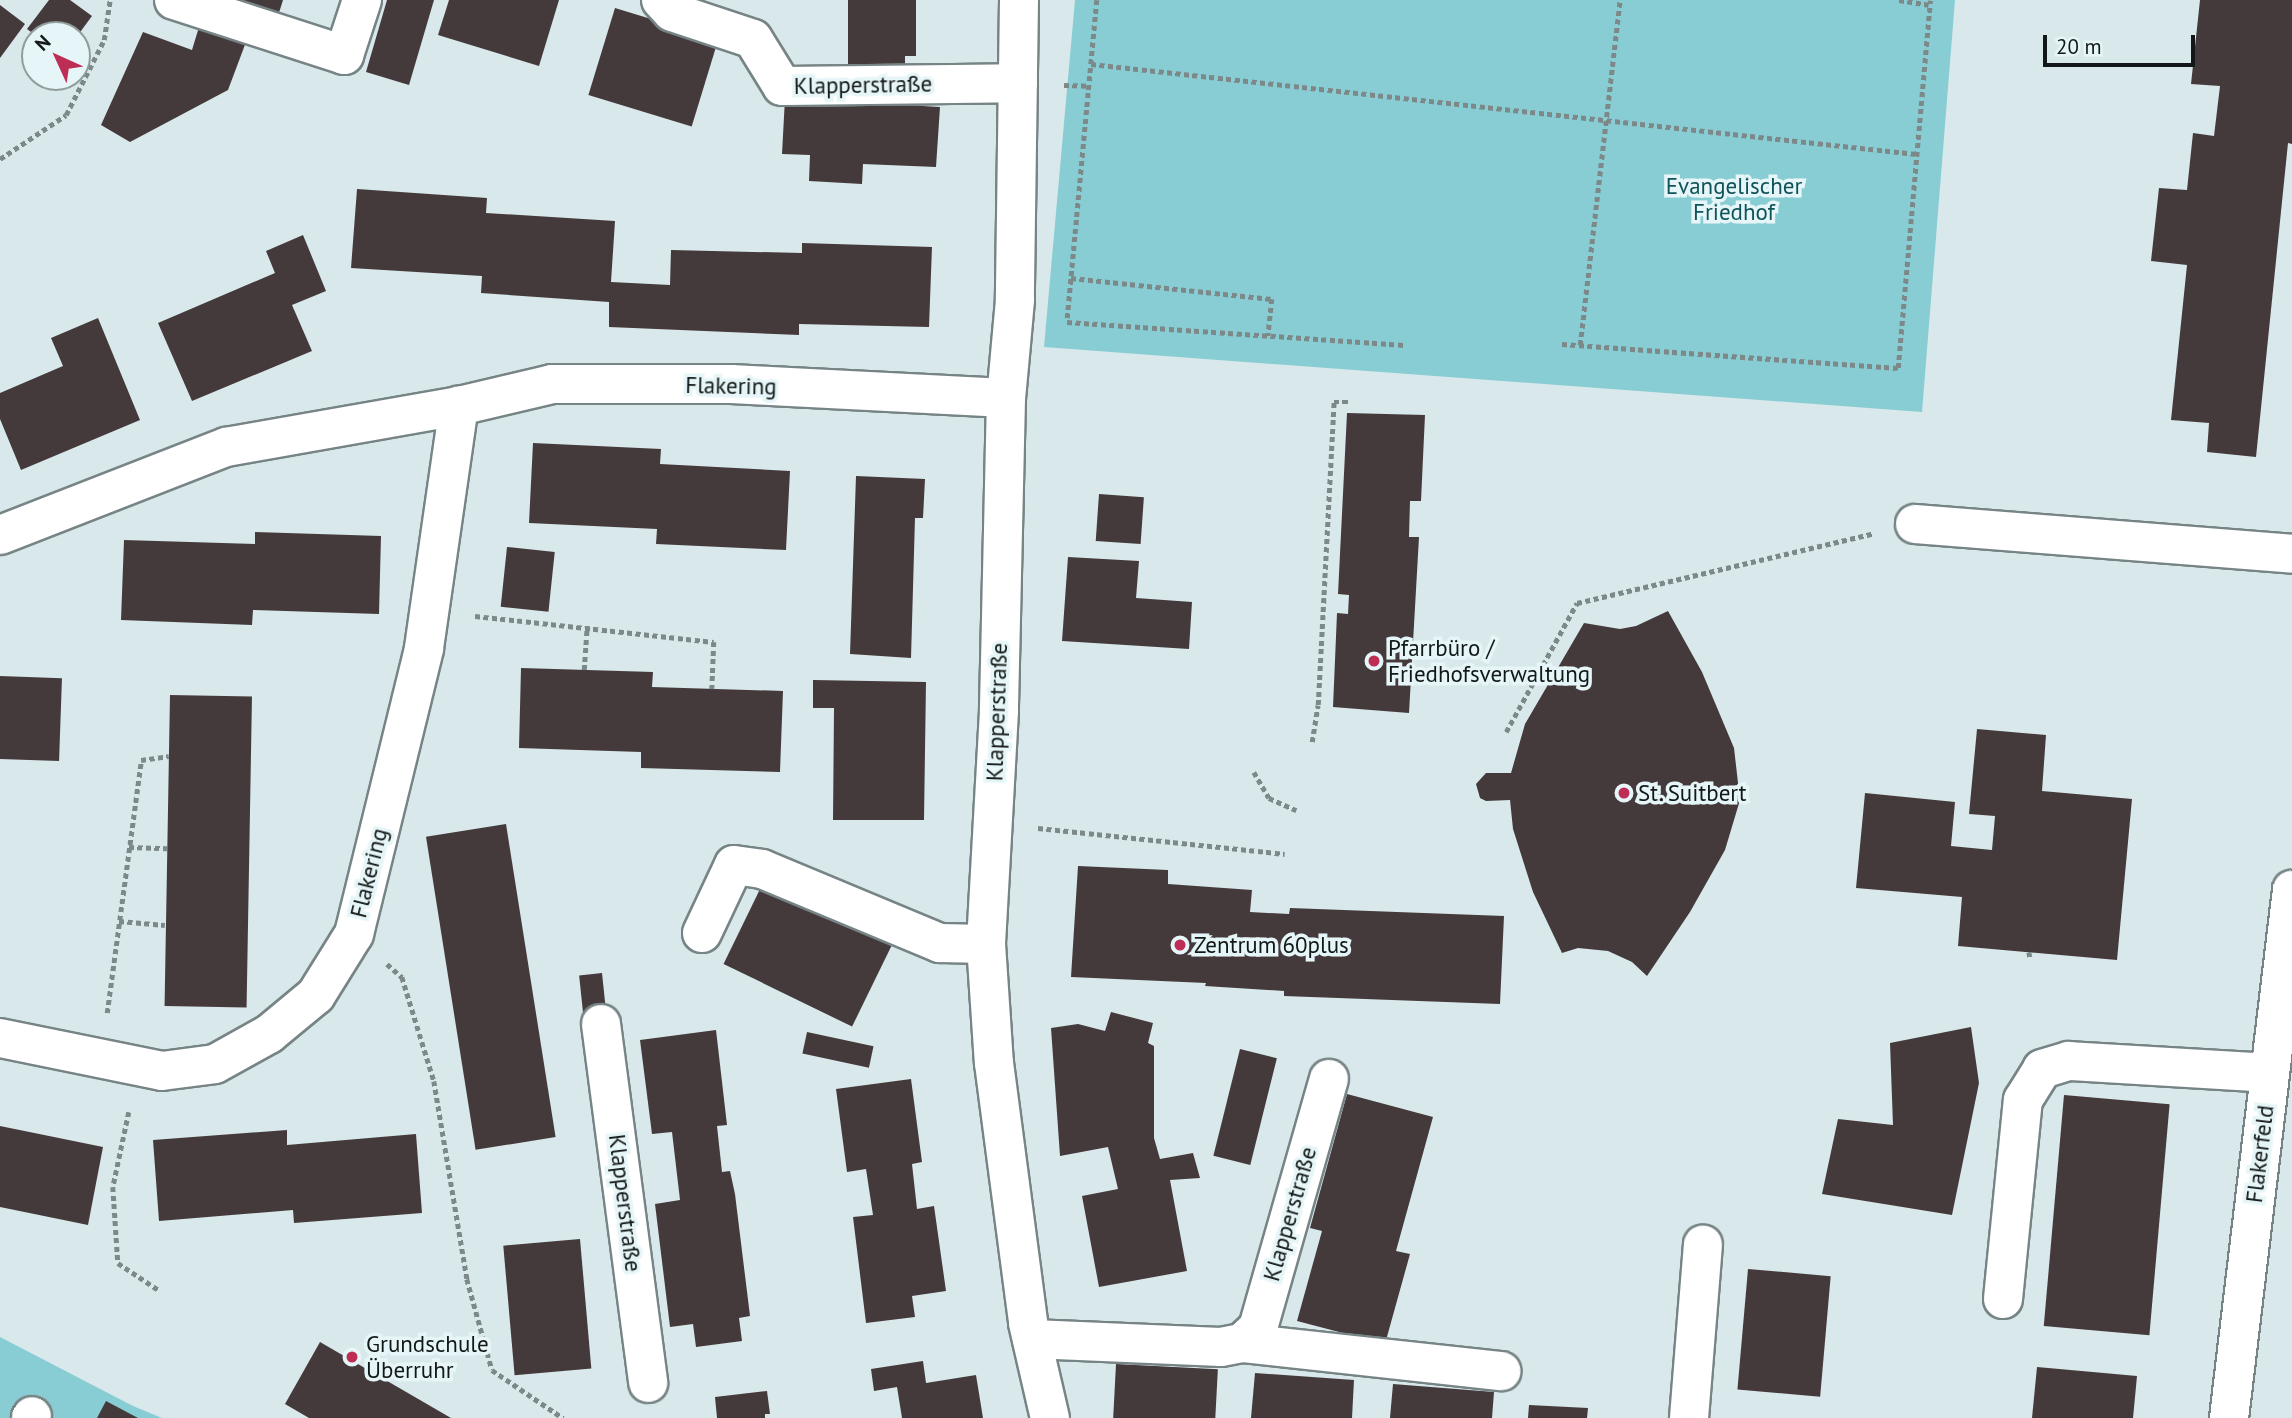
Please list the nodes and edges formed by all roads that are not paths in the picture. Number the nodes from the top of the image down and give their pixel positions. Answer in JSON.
{"nodes":[{"id":1,"x":174,"y":0,"type":"edge"},
{"id":2,"x":362,"y":0,"type":"edge"},
{"id":3,"x":662,"y":0,"type":"edge"},
{"id":4,"x":1018,"y":0,"type":"edge"},
{"id":5,"x":1018,"y":83,"type":"junction"},
{"id":6,"x":1006,"y":398,"type":"junction"},
{"id":7,"x":459,"y":406,"type":"junction"},
{"id":8,"x":1915,"y":524,"type":"road end"},
{"id":9,"x":0,"y":535,"type":"edge"},
{"id":10,"x":2292,"y":554,"type":"edge"},
{"id":11,"x":2292,"y":890,"type":"edge"},
{"id":12,"x":702,"y":933,"type":"dead end"},
{"id":13,"x":986,"y":944,"type":"junction"},
{"id":14,"x":601,"y":1024,"type":"dead end"},
{"id":15,"x":0,"y":1038,"type":"edge"},
{"id":16,"x":2269,"y":1073,"type":"junction"},
{"id":17,"x":1329,"y":1079,"type":"dead end"},
{"id":18,"x":1703,"y":1245,"type":"dead end"},
{"id":19,"x":2003,"y":1299,"type":"dead end"},
{"id":20,"x":1032,"y":1339,"type":"junction"},
{"id":21,"x":1242,"y":1343,"type":"junction"},
{"id":22,"x":1501,"y":1371,"type":"dead end"},
{"id":23,"x":648,"y":1382,"type":"dead end"},
{"id":24,"x":1049,"y":1418,"type":"edge"},
{"id":25,"x":1689,"y":1418,"type":"edge"},
{"id":26,"x":2229,"y":1418,"type":"edge"}],
"edges":[{"from":1,"to":2,"type":"street"},
{"from":3,"to":5,"type":"street","name":"Klapperstraße"},
{"from":4,"to":5,"type":"street","name":"Klapperstraße"},
{"from":5,"to":6,"type":"street","name":"Klapperstraße"},
{"from":6,"to":7,"type":"street","name":"Flakering"},
{"from":6,"to":13,"type":"street","name":"Klapperstraße"},
{"from":7,"to":9,"type":"street","name":"Flakering"},
{"from":7,"to":15,"type":"street","name":"Flakering"},
{"from":8,"to":10,"type":"street"},
{"from":11,"to":16,"type":"street","name":"Flakerfeld"},
{"from":12,"to":13,"type":"street"},
{"from":13,"to":20,"type":"street","name":"Klapperstraße"},
{"from":14,"to":23,"type":"street","name":"Klapperstraße"},
{"from":16,"to":19,"type":"street"},
{"from":16,"to":26,"type":"street","name":"Flakerfeld"},
{"from":17,"to":21,"type":"street","name":"Klapperstraße"},
{"from":18,"to":25,"type":"street"},
{"from":20,"to":21,"type":"street"},
{"from":20,"to":24,"type":"street","name":"Klapperstraße"},
{"from":21,"to":22,"type":"street"}]}
